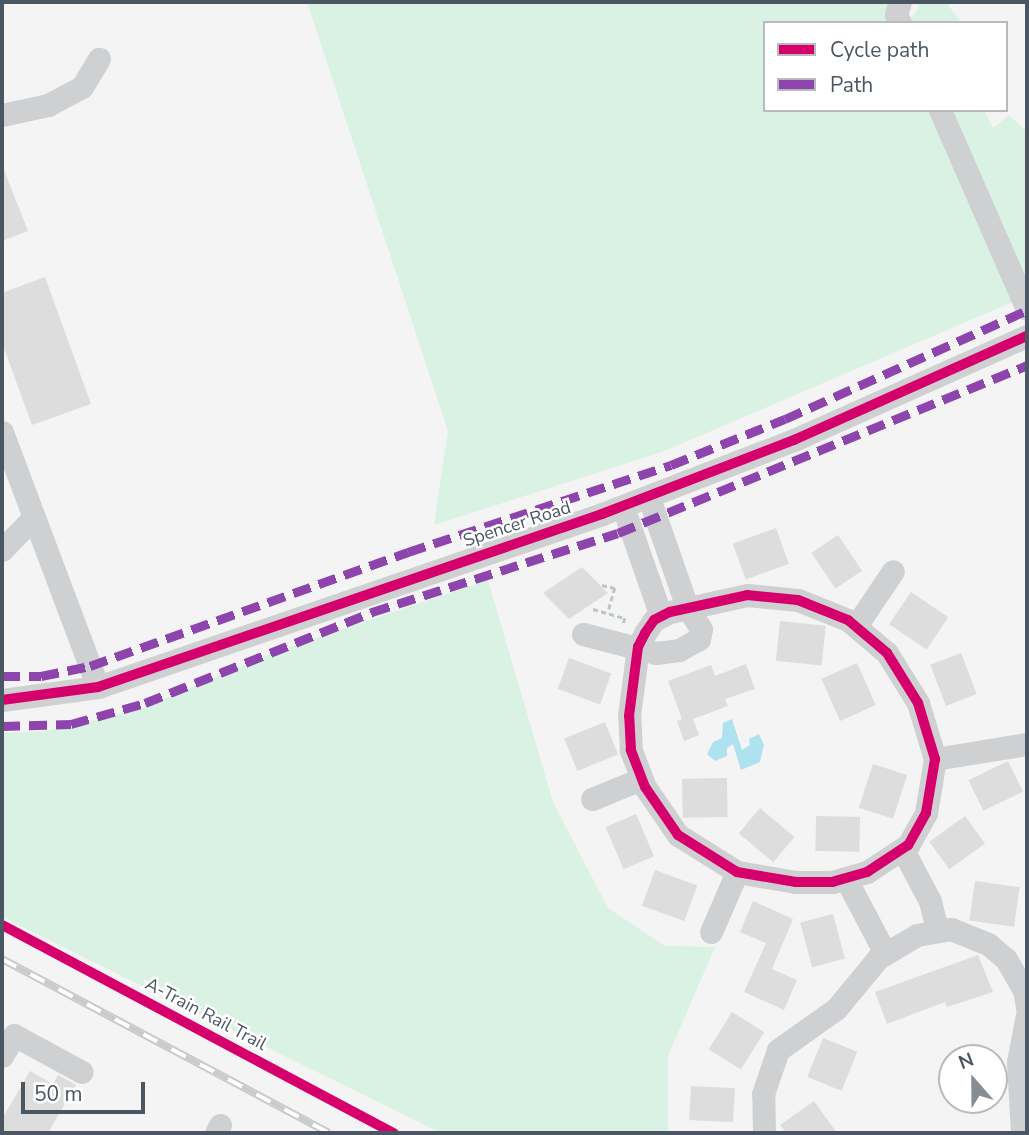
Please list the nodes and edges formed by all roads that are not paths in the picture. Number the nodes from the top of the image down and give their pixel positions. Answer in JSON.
{"nodes":[{"id":1,"x":900,"y":2,"type":"edge"},
{"id":2,"x":899,"y":21,"type":"edge"},
{"id":3,"x":99,"y":59,"type":"dead end"},
{"id":4,"x":941,"y":112,"type":"edge"},
{"id":5,"x":2,"y":115,"type":"edge"},
{"id":6,"x":1027,"y":309,"type":"edge"},
{"id":7,"x":1027,"y":336,"type":"edge"},
{"id":8,"x":2,"y":432,"type":"edge"},
{"id":9,"x":649,"y":498,"type":"junction"},
{"id":10,"x":623,"y":507,"type":"junction"},
{"id":11,"x":33,"y":518,"type":"junction"},
{"id":12,"x":2,"y":550,"type":"edge"},
{"id":13,"x":893,"y":570,"type":"dead end"},
{"id":14,"x":687,"y":607,"type":"junction"},
{"id":15,"x":661,"y":617,"type":"junction"},
{"id":16,"x":856,"y":626,"type":"junction"},
{"id":17,"x":583,"y":635,"type":"dead end"},
{"id":18,"x":638,"y":647,"type":"junction"},
{"id":19,"x":97,"y":687,"type":"junction"},
{"id":20,"x":2,"y":700,"type":"edge"},
{"id":21,"x":1027,"y":744,"type":"edge"},
{"id":22,"x":934,"y":760,"type":"junction"},
{"id":23,"x":642,"y":779,"type":"junction"},
{"id":24,"x":592,"y":799,"type":"dead end"},
{"id":25,"x":903,"y":850,"type":"junction"},
{"id":26,"x":737,"y":872,"type":"junction"},
{"id":27,"x":846,"y":879,"type":"junction"},
{"id":28,"x":937,"y":929,"type":"junction"},
{"id":29,"x":711,"y":932,"type":"dead end"},
{"id":30,"x":885,"y":953,"type":"junction"},
{"id":31,"x":1027,"y":1007,"type":"edge"},
{"id":32,"x":1027,"y":1015,"type":"edge"},
{"id":33,"x":2,"y":1056,"type":"edge"},
{"id":34,"x":82,"y":1072,"type":"dead end"},
{"id":35,"x":764,"y":1133,"type":"edge"},
{"id":36,"x":1022,"y":1133,"type":"edge"}],
"edges":[{"from":1,"to":2,"type":"street"},
{"from":3,"to":5,"type":"street"},
{"from":4,"to":6,"type":"street"},
{"from":7,"to":9,"type":"street","name":"Spencer Road"},
{"from":8,"to":11,"type":"street"},
{"from":9,"to":10,"type":"street","name":"Spencer Road"},
{"from":9,"to":14,"type":"street"},
{"from":10,"to":15,"type":"street"},
{"from":10,"to":19,"type":"street","name":"Spencer Road"},
{"from":11,"to":12,"type":"street"},
{"from":11,"to":19,"type":"street"},
{"from":13,"to":16,"type":"street"},
{"from":14,"to":15,"type":"street"},
{"from":14,"to":16,"type":"street"},
{"from":14,"to":18,"type":"street"},
{"from":15,"to":18,"type":"street"},
{"from":16,"to":22,"type":"street"},
{"from":17,"to":18,"type":"street"},
{"from":18,"to":23,"type":"street"},
{"from":19,"to":20,"type":"street","name":"Spencer Road"},
{"from":21,"to":22,"type":"street"},
{"from":22,"to":25,"type":"street"},
{"from":23,"to":24,"type":"street"},
{"from":23,"to":26,"type":"street"},
{"from":25,"to":27,"type":"street"},
{"from":25,"to":28,"type":"street"},
{"from":26,"to":27,"type":"street"},
{"from":26,"to":29,"type":"street"},
{"from":27,"to":30,"type":"street"},
{"from":28,"to":30,"type":"street"},
{"from":28,"to":31,"type":"street"},
{"from":30,"to":35,"type":"street"},
{"from":32,"to":36,"type":"street"},
{"from":33,"to":34,"type":"street"}]}
